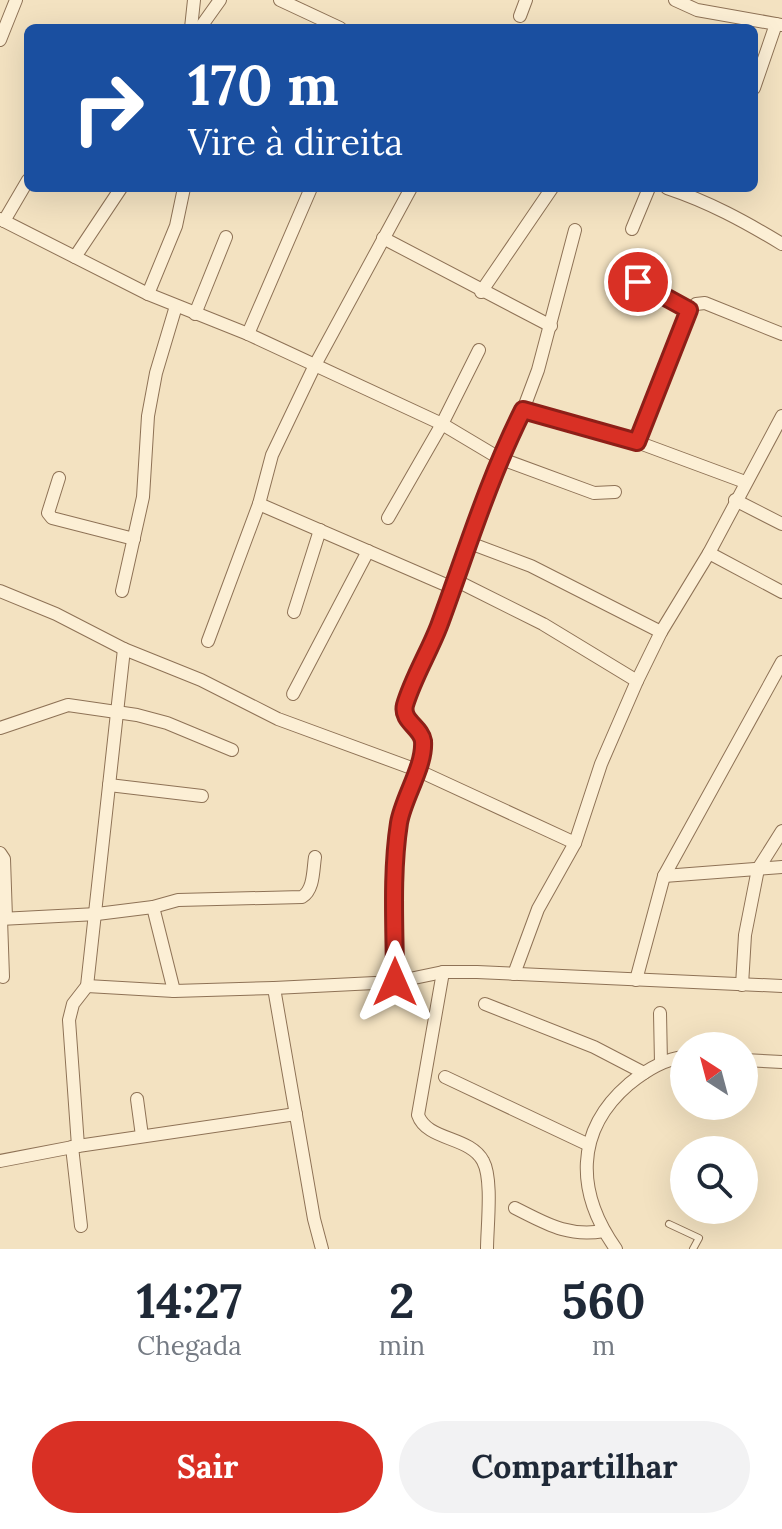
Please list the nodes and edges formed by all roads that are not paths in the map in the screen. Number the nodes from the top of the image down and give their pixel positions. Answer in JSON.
{"nodes":[{"id":1,"x":16,"y":0,"type":"edge"},
{"id":2,"x":194,"y":0,"type":"edge"},
{"id":3,"x":220,"y":0,"type":"edge"},
{"id":4,"x":280,"y":0,"type":"edge"},
{"id":5,"x":526,"y":0,"type":"edge"},
{"id":6,"x":675,"y":0,"type":"edge"},
{"id":7,"x":298,"y":4,"type":"edge"},
{"id":8,"x":520,"y":16,"type":"dead end"},
{"id":9,"x":191,"y":24,"type":"edge"},
{"id":10,"x":203,"y":24,"type":"edge"},
{"id":11,"x":333,"y":24,"type":"edge"},
{"id":12,"x":779,"y":24,"type":"edge"},
{"id":13,"x":0,"y":40,"type":"edge"},
{"id":14,"x":758,"y":78,"type":"edge"},
{"id":15,"x":24,"y":186,"type":"edge"},
{"id":16,"x":118,"y":192,"type":"edge"},
{"id":17,"x":183,"y":192,"type":"edge"},
{"id":18,"x":309,"y":192,"type":"edge"},
{"id":19,"x":409,"y":192,"type":"edge"},
{"id":20,"x":549,"y":192,"type":"edge"},
{"id":21,"x":647,"y":192,"type":"edge"},
{"id":22,"x":706,"y":194,"type":"edge"},
{"id":23,"x":2,"y":220,"type":"edge"},
{"id":24,"x":632,"y":229,"type":"dead end"},
{"id":25,"x":575,"y":230,"type":"dead end"},
{"id":26,"x":226,"y":237,"type":"dead end"},
{"id":27,"x":383,"y":238,"type":"junction"},
{"id":28,"x":782,"y":244,"type":"edge"},
{"id":29,"x":75,"y":257,"type":"junction"},
{"id":30,"x":638,"y":282,"type":"dead end"},
{"id":31,"x":481,"y":292,"type":"junction"},
{"id":32,"x":148,"y":294,"type":"junction"},
{"id":33,"x":176,"y":306,"type":"junction"},
{"id":34,"x":689,"y":310,"type":"junction"},
{"id":35,"x":195,"y":314,"type":"junction"},
{"id":36,"x":551,"y":326,"type":"junction"},
{"id":37,"x":248,"y":334,"type":"junction"},
{"id":38,"x":782,"y":334,"type":"edge"},
{"id":39,"x":479,"y":350,"type":"dead end"},
{"id":40,"x":315,"y":365,"type":"junction"},
{"id":41,"x":523,"y":410,"type":"junction"},
{"id":42,"x":782,"y":416,"type":"edge"},
{"id":43,"x":442,"y":424,"type":"junction"},
{"id":44,"x":637,"y":442,"type":"junction"},
{"id":45,"x":499,"y":458,"type":"junction"},
{"id":46,"x":59,"y":478,"type":"dead end"},
{"id":47,"x":745,"y":482,"type":"junction"},
{"id":48,"x":615,"y":492,"type":"dead end"},
{"id":49,"x":735,"y":500,"type":"junction"},
{"id":50,"x":259,"y":504,"type":"junction"},
{"id":51,"x":388,"y":518,"type":"dead end"},
{"id":52,"x":782,"y":524,"type":"edge"},
{"id":53,"x":320,"y":530,"type":"junction"},
{"id":54,"x":134,"y":539,"type":"junction"},
{"id":55,"x":467,"y":542,"type":"junction"},
{"id":56,"x":368,"y":551,"type":"junction"},
{"id":57,"x":709,"y":553,"type":"junction"},
{"id":58,"x":454,"y":584,"type":"junction"},
{"id":59,"x":782,"y":589,"type":"edge"},
{"id":60,"x":0,"y":591,"type":"edge"},
{"id":61,"x":122,"y":591,"type":"dead end"},
{"id":62,"x":294,"y":612,"type":"dead end"},
{"id":63,"x":661,"y":632,"type":"junction"},
{"id":64,"x":208,"y":641,"type":"dead end"},
{"id":65,"x":124,"y":649,"type":"junction"},
{"id":66,"x":782,"y":662,"type":"edge"},
{"id":67,"x":637,"y":681,"type":"junction"},
{"id":68,"x":293,"y":694,"type":"dead end"},
{"id":69,"x":116,"y":710,"type":"junction"},
{"id":70,"x":0,"y":728,"type":"edge"},
{"id":71,"x":232,"y":750,"type":"dead end"},
{"id":72,"x":417,"y":770,"type":"junction"},
{"id":73,"x":109,"y":785,"type":"junction"},
{"id":74,"x":202,"y":796,"type":"dead end"},
{"id":75,"x":782,"y":831,"type":"edge"},
{"id":76,"x":575,"y":843,"type":"junction"},
{"id":77,"x":0,"y":853,"type":"edge"},
{"id":78,"x":315,"y":857,"type":"dead end"},
{"id":79,"x":782,"y":867,"type":"edge"},
{"id":80,"x":758,"y":869,"type":"junction"},
{"id":81,"x":664,"y":876,"type":"junction"},
{"id":82,"x":153,"y":907,"type":"junction"},
{"id":83,"x":97,"y":914,"type":"junction"},
{"id":84,"x":3,"y":919,"type":"edge"},
{"id":85,"x":443,"y":972,"type":"junction"},
{"id":86,"x":514,"y":974,"type":"junction"},
{"id":87,"x":3,"y":977,"type":"dead end"},
{"id":88,"x":636,"y":980,"type":"junction"},
{"id":89,"x":395,"y":982,"type":"junction"},
{"id":90,"x":742,"y":985,"type":"junction"},
{"id":91,"x":87,"y":986,"type":"junction"},
{"id":92,"x":782,"y":986,"type":"edge"},
{"id":93,"x":274,"y":988,"type":"junction"},
{"id":94,"x":174,"y":991,"type":"junction"},
{"id":95,"x":485,"y":1004,"type":"dead end"},
{"id":96,"x":660,"y":1013,"type":"dead end"},
{"id":97,"x":670,"y":1061,"type":"edge"},
{"id":98,"x":758,"y":1061,"type":"edge"},
{"id":99,"x":782,"y":1062,"type":"edge"},
{"id":100,"x":661,"y":1063,"type":"junction"},
{"id":101,"x":644,"y":1073,"type":"junction"},
{"id":102,"x":445,"y":1077,"type":"dead end"},
{"id":103,"x":137,"y":1099,"type":"dead end"},
{"id":104,"x":296,"y":1114,"type":"junction"},
{"id":105,"x":142,"y":1136,"type":"junction"},
{"id":106,"x":589,"y":1145,"type":"junction"},
{"id":107,"x":75,"y":1146,"type":"junction"},
{"id":108,"x":0,"y":1161,"type":"edge"},
{"id":109,"x":515,"y":1208,"type":"dead end"},
{"id":110,"x":669,"y":1224,"type":"dead end"},
{"id":111,"x":81,"y":1226,"type":"dead end"},
{"id":112,"x":604,"y":1231,"type":"junction"},
{"id":113,"x":322,"y":1249,"type":"edge"},
{"id":114,"x":487,"y":1249,"type":"edge"},
{"id":115,"x":616,"y":1249,"type":"edge"},
{"id":116,"x":693,"y":1249,"type":"edge"}],
"edges":[{"from":1,"to":13,"type":"street"},
{"from":2,"to":9,"type":"street"},
{"from":3,"to":10,"type":"street"},
{"from":4,"to":7,"type":"street"},
{"from":5,"to":8,"type":"street"},
{"from":6,"to":12,"type":"street"},
{"from":7,"to":11,"type":"street"},
{"from":12,"to":14,"type":"street"},
{"from":15,"to":23,"type":"street"},
{"from":16,"to":29,"type":"street"},
{"from":17,"to":32,"type":"street"},
{"from":18,"to":37,"type":"street"},
{"from":19,"to":27,"type":"street"},
{"from":20,"to":31,"type":"street"},
{"from":21,"to":24,"type":"street"},
{"from":22,"to":28,"type":"street"},
{"from":23,"to":29,"type":"street"},
{"from":25,"to":36,"type":"street"},
{"from":26,"to":35,"type":"street"},
{"from":27,"to":31,"type":"street"},
{"from":27,"to":40,"type":"street"},
{"from":29,"to":32,"type":"street"},
{"from":30,"to":34,"type":"street"},
{"from":31,"to":36,"type":"street"},
{"from":32,"to":33,"type":"street"},
{"from":33,"to":35,"type":"street"},
{"from":33,"to":54,"type":"street"},
{"from":34,"to":38,"type":"street"},
{"from":34,"to":44,"type":"street"},
{"from":35,"to":37,"type":"street"},
{"from":36,"to":41,"type":"street"},
{"from":37,"to":40,"type":"street"},
{"from":39,"to":43,"type":"street"},
{"from":40,"to":43,"type":"street"},
{"from":40,"to":50,"type":"street"},
{"from":41,"to":44,"type":"street"},
{"from":41,"to":45,"type":"street"},
{"from":42,"to":47,"type":"street"},
{"from":43,"to":45,"type":"street"},
{"from":43,"to":51,"type":"street"},
{"from":44,"to":47,"type":"street"},
{"from":45,"to":48,"type":"street"},
{"from":45,"to":55,"type":"street"},
{"from":46,"to":54,"type":"street"},
{"from":47,"to":49,"type":"street"},
{"from":49,"to":52,"type":"street"},
{"from":49,"to":57,"type":"street"},
{"from":50,"to":53,"type":"street"},
{"from":50,"to":64,"type":"street"},
{"from":53,"to":56,"type":"street"},
{"from":53,"to":62,"type":"street"},
{"from":54,"to":61,"type":"street"},
{"from":55,"to":58,"type":"street"},
{"from":55,"to":63,"type":"street"},
{"from":56,"to":58,"type":"street"},
{"from":56,"to":68,"type":"street"},
{"from":57,"to":59,"type":"street"},
{"from":57,"to":63,"type":"street"},
{"from":58,"to":67,"type":"street"},
{"from":58,"to":72,"type":"street"},
{"from":60,"to":65,"type":"street"},
{"from":63,"to":67,"type":"street"},
{"from":65,"to":69,"type":"street"},
{"from":65,"to":72,"type":"street"},
{"from":66,"to":81,"type":"street"},
{"from":67,"to":76,"type":"street"},
{"from":69,"to":70,"type":"street"},
{"from":69,"to":71,"type":"street"},
{"from":69,"to":73,"type":"street"},
{"from":72,"to":76,"type":"street"},
{"from":72,"to":89,"type":"street"},
{"from":73,"to":74,"type":"street"},
{"from":73,"to":83,"type":"street"},
{"from":75,"to":80,"type":"street"},
{"from":76,"to":86,"type":"street"},
{"from":77,"to":84,"type":"street"},
{"from":78,"to":82,"type":"street"},
{"from":79,"to":80,"type":"street"},
{"from":80,"to":81,"type":"street"},
{"from":80,"to":90,"type":"street"},
{"from":81,"to":88,"type":"street"},
{"from":82,"to":83,"type":"street"},
{"from":82,"to":94,"type":"street"},
{"from":83,"to":84,"type":"street"},
{"from":83,"to":91,"type":"street"},
{"from":84,"to":87,"type":"street"},
{"from":85,"to":86,"type":"street"},
{"from":85,"to":89,"type":"street"},
{"from":85,"to":114,"type":"street"},
{"from":86,"to":88,"type":"street"},
{"from":88,"to":90,"type":"street"},
{"from":89,"to":93,"type":"street"},
{"from":90,"to":92,"type":"street"},
{"from":91,"to":94,"type":"street"},
{"from":91,"to":107,"type":"street"},
{"from":93,"to":94,"type":"street"},
{"from":93,"to":104,"type":"street"},
{"from":95,"to":101,"type":"street"},
{"from":96,"to":100,"type":"street"},
{"from":97,"to":100,"type":"street"},
{"from":98,"to":99,"type":"street"},
{"from":100,"to":101,"type":"street"},
{"from":101,"to":106,"type":"street"},
{"from":102,"to":106,"type":"street"},
{"from":103,"to":105,"type":"street"},
{"from":104,"to":105,"type":"street"},
{"from":104,"to":113,"type":"street"},
{"from":105,"to":107,"type":"street"},
{"from":106,"to":112,"type":"street"},
{"from":107,"to":108,"type":"street"},
{"from":107,"to":111,"type":"street"},
{"from":109,"to":112,"type":"street"},
{"from":110,"to":116,"type":"lane"},
{"from":112,"to":115,"type":"street"}]}
